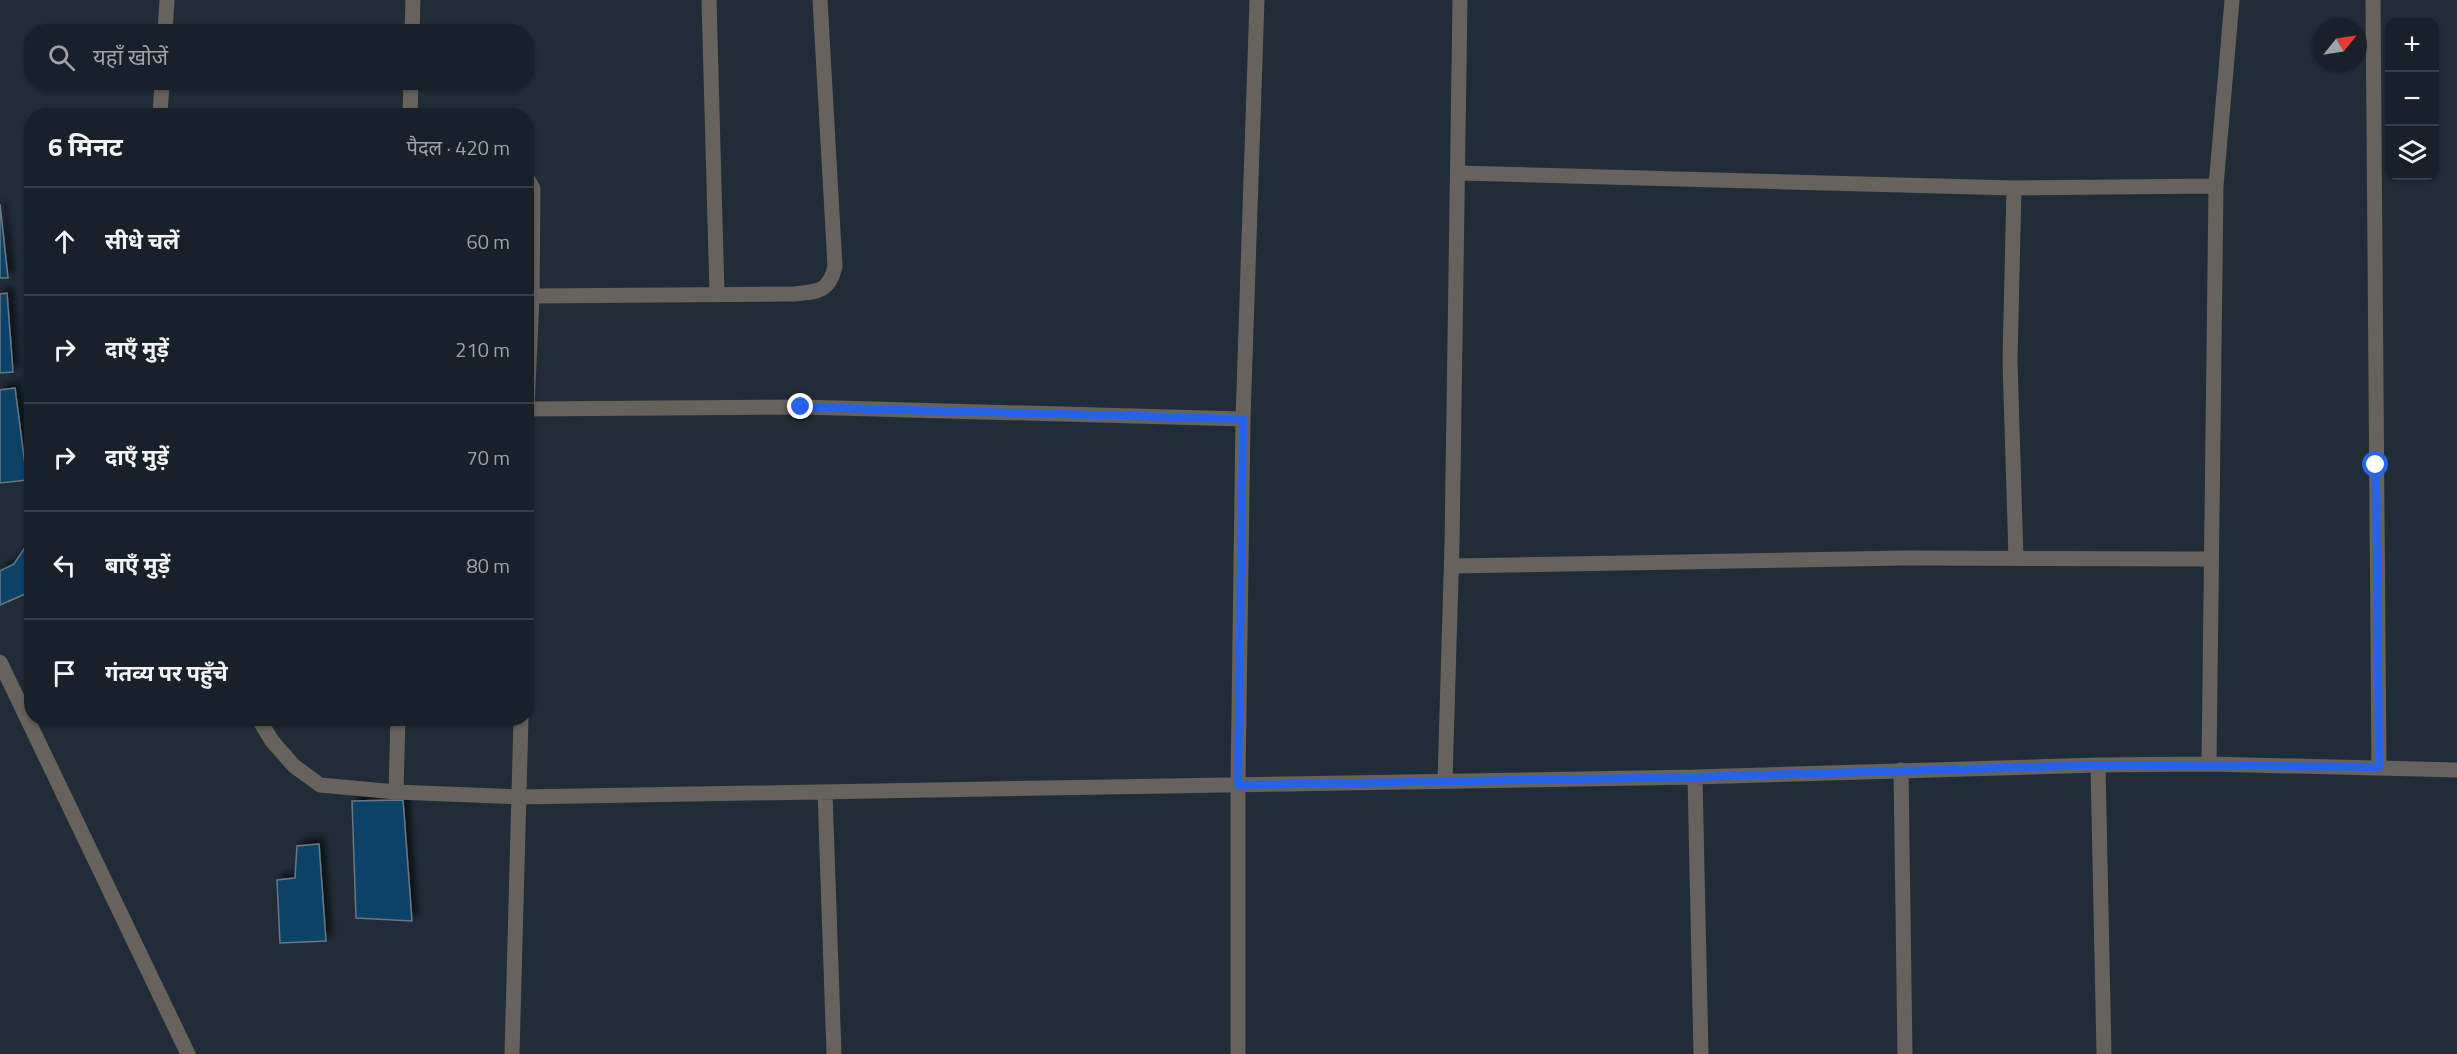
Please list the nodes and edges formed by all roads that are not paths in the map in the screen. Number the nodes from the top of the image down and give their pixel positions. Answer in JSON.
{"nodes":[{"id":1,"x":167,"y":0,"type":"edge"},
{"id":2,"x":413,"y":0,"type":"edge"},
{"id":3,"x":709,"y":0,"type":"edge"},
{"id":4,"x":820,"y":0,"type":"edge"},
{"id":5,"x":1257,"y":0,"type":"edge"},
{"id":6,"x":1460,"y":0,"type":"edge"},
{"id":7,"x":2232,"y":0,"type":"edge"},
{"id":8,"x":2373,"y":0,"type":"edge"},
{"id":9,"x":166,"y":24,"type":"edge"},
{"id":10,"x":412,"y":24,"type":"edge"},
{"id":11,"x":162,"y":90,"type":"edge"},
{"id":12,"x":411,"y":90,"type":"edge"},
{"id":13,"x":160,"y":108,"type":"edge"},
{"id":14,"x":410,"y":108,"type":"edge"},
{"id":15,"x":1458,"y":173,"type":"junction"},
{"id":16,"x":2216,"y":186,"type":"junction"},
{"id":17,"x":2014,"y":188,"type":"junction"},
{"id":18,"x":717,"y":294,"type":"junction"},
{"id":19,"x":534,"y":296,"type":"edge"},
{"id":20,"x":534,"y":409,"type":"edge"},
{"id":21,"x":1243,"y":419,"type":"junction"},
{"id":22,"x":2016,"y":558,"type":"junction"},
{"id":23,"x":2210,"y":560,"type":"junction"},
{"id":24,"x":1452,"y":566,"type":"junction"},
{"id":25,"x":0,"y":662,"type":"edge"},
{"id":26,"x":24,"y":712,"type":"edge"},
{"id":27,"x":31,"y":726,"type":"edge"},
{"id":28,"x":263,"y":726,"type":"edge"},
{"id":29,"x":398,"y":726,"type":"edge"},
{"id":30,"x":521,"y":726,"type":"edge"},
{"id":31,"x":2209,"y":764,"type":"junction"},
{"id":32,"x":2098,"y":765,"type":"junction"},
{"id":33,"x":2379,"y":767,"type":"junction"},
{"id":34,"x":1901,"y":770,"type":"junction"},
{"id":35,"x":2457,"y":770,"type":"edge"},
{"id":36,"x":1695,"y":777,"type":"junction"},
{"id":37,"x":1445,"y":780,"type":"junction"},
{"id":38,"x":1238,"y":785,"type":"junction"},
{"id":39,"x":396,"y":792,"type":"junction"},
{"id":40,"x":825,"y":793,"type":"junction"},
{"id":41,"x":520,"y":797,"type":"junction"},
{"id":42,"x":188,"y":1054,"type":"edge"},
{"id":43,"x":512,"y":1054,"type":"edge"},
{"id":44,"x":834,"y":1054,"type":"edge"},
{"id":45,"x":1238,"y":1054,"type":"edge"},
{"id":46,"x":1701,"y":1054,"type":"edge"},
{"id":47,"x":1905,"y":1054,"type":"edge"},
{"id":48,"x":2104,"y":1054,"type":"edge"}],
"edges":[{"from":1,"to":9,"type":"street"},
{"from":2,"to":10,"type":"street"},
{"from":3,"to":18,"type":"street"},
{"from":4,"to":18,"type":"street"},
{"from":5,"to":21,"type":"street"},
{"from":6,"to":15,"type":"street"},
{"from":7,"to":16,"type":"street"},
{"from":8,"to":33,"type":"street"},
{"from":11,"to":13,"type":"street"},
{"from":12,"to":14,"type":"street"},
{"from":15,"to":17,"type":"street"},
{"from":15,"to":24,"type":"street"},
{"from":16,"to":17,"type":"street"},
{"from":16,"to":23,"type":"street"},
{"from":17,"to":22,"type":"street"},
{"from":18,"to":19,"type":"street"},
{"from":20,"to":21,"type":"street"},
{"from":21,"to":38,"type":"street"},
{"from":22,"to":23,"type":"street"},
{"from":22,"to":24,"type":"street"},
{"from":23,"to":31,"type":"street"},
{"from":24,"to":37,"type":"street"},
{"from":25,"to":26,"type":"street"},
{"from":27,"to":42,"type":"street"},
{"from":28,"to":39,"type":"street"},
{"from":29,"to":39,"type":"street"},
{"from":30,"to":41,"type":"street"},
{"from":31,"to":32,"type":"street"},
{"from":31,"to":33,"type":"street"},
{"from":32,"to":34,"type":"street"},
{"from":32,"to":48,"type":"street"},
{"from":33,"to":35,"type":"street"},
{"from":34,"to":36,"type":"street"},
{"from":34,"to":47,"type":"street"},
{"from":36,"to":37,"type":"street"},
{"from":36,"to":46,"type":"street"},
{"from":37,"to":38,"type":"street"},
{"from":38,"to":40,"type":"street"},
{"from":38,"to":45,"type":"street"},
{"from":39,"to":41,"type":"street"},
{"from":40,"to":41,"type":"street"},
{"from":40,"to":44,"type":"street"},
{"from":41,"to":43,"type":"street"}]}
